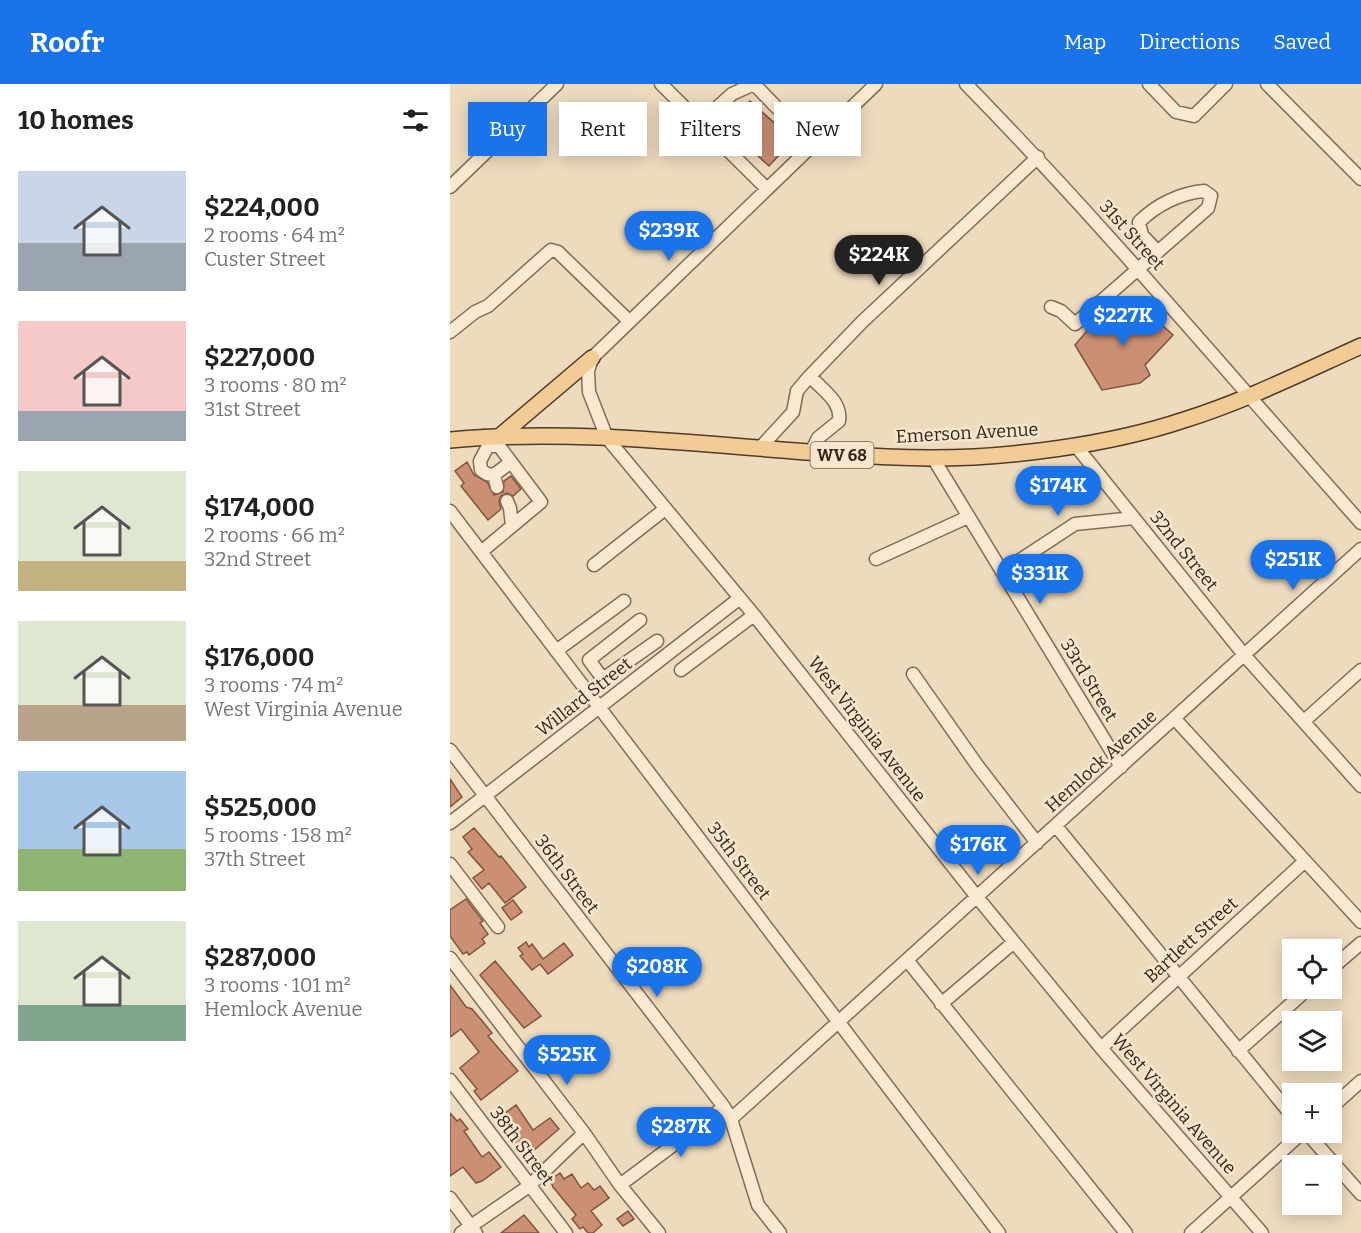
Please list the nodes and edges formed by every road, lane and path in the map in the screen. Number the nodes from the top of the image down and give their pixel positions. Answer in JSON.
{"nodes":[{"id":1,"x":557,"y":84,"type":"edge"},
{"id":2,"x":661,"y":84,"type":"edge"},
{"id":3,"x":754,"y":84,"type":"edge"},
{"id":4,"x":876,"y":84,"type":"edge"},
{"id":5,"x":966,"y":84,"type":"edge"},
{"id":6,"x":1149,"y":84,"type":"edge"},
{"id":7,"x":1226,"y":84,"type":"edge"},
{"id":8,"x":1267,"y":84,"type":"edge"},
{"id":9,"x":679,"y":102,"type":"edge"},
{"id":10,"x":722,"y":102,"type":"edge"},
{"id":11,"x":857,"y":102,"type":"edge"},
{"id":12,"x":774,"y":105,"type":"edge"},
{"id":13,"x":734,"y":156,"type":"edge"},
{"id":14,"x":802,"y":156,"type":"edge"},
{"id":15,"x":1038,"y":157,"type":"junction"},
{"id":16,"x":1361,"y":179,"type":"edge"},
{"id":17,"x":450,"y":187,"type":"edge"},
{"id":18,"x":767,"y":189,"type":"junction"},
{"id":19,"x":1158,"y":252,"type":"junction"},
{"id":20,"x":1139,"y":269,"type":"junction"},
{"id":21,"x":1051,"y":307,"type":"dead end"},
{"id":22,"x":629,"y":321,"type":"junction"},
{"id":23,"x":450,"y":332,"type":"edge"},
{"id":24,"x":1361,"y":346,"type":"edge"},
{"id":25,"x":592,"y":358,"type":"junction"},
{"id":26,"x":810,"y":376,"type":"junction"},
{"id":27,"x":1248,"y":396,"type":"junction"},
{"id":28,"x":607,"y":438,"type":"junction"},
{"id":29,"x":491,"y":439,"type":"junction"},
{"id":30,"x":450,"y":440,"type":"edge"},
{"id":31,"x":1076,"y":446,"type":"junction"},
{"id":32,"x":759,"y":449,"type":"junction"},
{"id":33,"x":811,"y":452,"type":"junction"},
{"id":34,"x":933,"y":458,"type":"junction"},
{"id":35,"x":511,"y":462,"type":"junction"},
{"id":36,"x":507,"y":501,"type":"dead end"},
{"id":37,"x":665,"y":509,"type":"junction"},
{"id":38,"x":450,"y":511,"type":"edge"},
{"id":39,"x":968,"y":517,"type":"junction"},
{"id":40,"x":1134,"y":518,"type":"junction"},
{"id":41,"x":1361,"y":523,"type":"edge"},
{"id":42,"x":512,"y":526,"type":"junction"},
{"id":43,"x":1361,"y":549,"type":"edge"},
{"id":44,"x":481,"y":552,"type":"junction"},
{"id":45,"x":876,"y":559,"type":"dead end"},
{"id":46,"x":594,"y":565,"type":"dead end"},
{"id":47,"x":1002,"y":572,"type":"junction"},
{"id":48,"x":740,"y":598,"type":"junction"},
{"id":49,"x":624,"y":601,"type":"dead end"},
{"id":50,"x":754,"y":615,"type":"junction"},
{"id":51,"x":640,"y":620,"type":"dead end"},
{"id":52,"x":657,"y":641,"type":"dead end"},
{"id":53,"x":556,"y":651,"type":"junction"},
{"id":54,"x":1245,"y":656,"type":"junction"},
{"id":55,"x":596,"y":669,"type":"junction"},
{"id":56,"x":681,"y":670,"type":"dead end"},
{"id":57,"x":1361,"y":670,"type":"edge"},
{"id":58,"x":913,"y":674,"type":"dead end"},
{"id":59,"x":579,"y":681,"type":"junction"},
{"id":60,"x":598,"y":706,"type":"junction"},
{"id":61,"x":1175,"y":719,"type":"junction"},
{"id":62,"x":1304,"y":721,"type":"junction"},
{"id":63,"x":450,"y":750,"type":"edge"},
{"id":64,"x":1121,"y":767,"type":"junction"},
{"id":65,"x":1361,"y":786,"type":"edge"},
{"id":66,"x":485,"y":796,"type":"junction"},
{"id":67,"x":450,"y":823,"type":"edge"},
{"id":68,"x":1056,"y":826,"type":"junction"},
{"id":69,"x":1036,"y":843,"type":"junction"},
{"id":70,"x":1305,"y":861,"type":"junction"},
{"id":71,"x":450,"y":864,"type":"edge"},
{"id":72,"x":977,"y":897,"type":"junction"},
{"id":73,"x":1361,"y":922,"type":"edge"},
{"id":74,"x":498,"y":927,"type":"dead end"},
{"id":75,"x":1014,"y":942,"type":"junction"},
{"id":76,"x":1361,"y":943,"type":"edge"},
{"id":77,"x":450,"y":958,"type":"edge"},
{"id":78,"x":1342,"y":959,"type":"edge"},
{"id":79,"x":907,"y":960,"type":"junction"},
{"id":80,"x":1178,"y":976,"type":"junction"},
{"id":81,"x":1297,"y":999,"type":"edge"},
{"id":82,"x":941,"y":1004,"type":"junction"},
{"id":83,"x":839,"y":1022,"type":"junction"},
{"id":84,"x":1101,"y":1048,"type":"junction"},
{"id":85,"x":1238,"y":1051,"type":"junction"},
{"id":86,"x":450,"y":1080,"type":"edge"},
{"id":87,"x":1361,"y":1081,"type":"edge"},
{"id":88,"x":1342,"y":1098,"type":"edge"},
{"id":89,"x":1282,"y":1104,"type":"edge"},
{"id":90,"x":724,"y":1107,"type":"junction"},
{"id":91,"x":731,"y":1119,"type":"junction"},
{"id":92,"x":584,"y":1133,"type":"junction"},
{"id":93,"x":1292,"y":1143,"type":"edge"},
{"id":94,"x":1315,"y":1143,"type":"edge"},
{"id":95,"x":529,"y":1185,"type":"junction"},
{"id":96,"x":620,"y":1185,"type":"junction"},
{"id":97,"x":1361,"y":1194,"type":"edge"},
{"id":98,"x":1231,"y":1197,"type":"junction"},
{"id":99,"x":450,"y":1198,"type":"edge"},
{"id":100,"x":469,"y":1231,"type":"edge"},
{"id":101,"x":773,"y":1231,"type":"edge"},
{"id":102,"x":566,"y":1233,"type":"edge"},
{"id":103,"x":659,"y":1233,"type":"edge"},
{"id":104,"x":999,"y":1233,"type":"edge"},
{"id":105,"x":1126,"y":1233,"type":"edge"},
{"id":106,"x":1191,"y":1233,"type":"edge"},
{"id":107,"x":1262,"y":1233,"type":"edge"}],
"edges":[{"from":1,"to":17,"type":"street"},
{"from":2,"to":9,"type":"street"},
{"from":3,"to":10,"type":"street"},
{"from":3,"to":12,"type":"street"},
{"from":4,"to":11,"type":"street"},
{"from":5,"to":15,"type":"street","name":"31st Street"},
{"from":6,"to":7,"type":"street"},
{"from":8,"to":16,"type":"street"},
{"from":13,"to":18,"type":"street"},
{"from":14,"to":18,"type":"street"},
{"from":15,"to":20,"type":"street","name":"31st Street"},
{"from":15,"to":26,"type":"street"},
{"from":18,"to":22,"type":"street"},
{"from":19,"to":19,"type":"street"},
{"from":19,"to":20,"type":"street"},
{"from":20,"to":21,"type":"street"},
{"from":20,"to":27,"type":"street","name":"31st Street"},
{"from":22,"to":23,"type":"street"},
{"from":22,"to":25,"type":"street"},
{"from":24,"to":27,"type":"main road","name":"Emerson Avenue","number":"WV 68"},
{"from":25,"to":28,"type":"street","name":"West Virginia Avenue"},
{"from":25,"to":29,"type":"main road"},
{"from":26,"to":32,"type":"street"},
{"from":26,"to":33,"type":"street"},
{"from":27,"to":31,"type":"main road","name":"Emerson Avenue","number":"WV 68"},
{"from":27,"to":41,"type":"street","name":"31st Street"},
{"from":28,"to":29,"type":"main road","name":"Emerson Avenue","number":"WV 68"},
{"from":28,"to":32,"type":"main road","name":"Emerson Avenue","number":"WV 68"},
{"from":28,"to":37,"type":"street","name":"West Virginia Avenue"},
{"from":29,"to":30,"type":"main road","name":"Emerson Avenue","number":"WV 68"},
{"from":29,"to":35,"type":"street"},
{"from":29,"to":35,"type":"street"},
{"from":31,"to":34,"type":"main road","name":"Emerson Avenue","number":"WV 68"},
{"from":31,"to":40,"type":"street","name":"32nd Street"},
{"from":32,"to":33,"type":"main road","name":"Emerson Avenue","number":"WV 68"},
{"from":33,"to":34,"type":"main road","name":"Emerson Avenue","number":"WV 68"},
{"from":34,"to":39,"type":"street","name":"33rd Street"},
{"from":35,"to":42,"type":"street"},
{"from":36,"to":42,"type":"street"},
{"from":37,"to":46,"type":"street"},
{"from":37,"to":48,"type":"street","name":"West Virginia Avenue"},
{"from":38,"to":44,"type":"street","name":"35th Street"},
{"from":39,"to":45,"type":"street"},
{"from":39,"to":47,"type":"street","name":"33rd Street"},
{"from":40,"to":47,"type":"street"},
{"from":40,"to":54,"type":"street","name":"32nd Street"},
{"from":42,"to":44,"type":"street"},
{"from":43,"to":54,"type":"street","name":"Hemlock Avenue"},
{"from":44,"to":53,"type":"street","name":"35th Street"},
{"from":47,"to":64,"type":"street","name":"33rd Street"},
{"from":48,"to":50,"type":"street","name":"West Virginia Avenue"},
{"from":48,"to":60,"type":"street","name":"Willard Street"},
{"from":49,"to":53,"type":"street"},
{"from":50,"to":56,"type":"street"},
{"from":50,"to":72,"type":"street","name":"West Virginia Avenue"},
{"from":51,"to":55,"type":"street"},
{"from":52,"to":55,"type":"street"},
{"from":53,"to":59,"type":"street","name":"35th Street"},
{"from":54,"to":61,"type":"street","name":"Hemlock Avenue"},
{"from":54,"to":62,"type":"street","name":"32nd Street"},
{"from":55,"to":59,"type":"street"},
{"from":57,"to":62,"type":"street"},
{"from":58,"to":69,"type":"street"},
{"from":59,"to":60,"type":"street","name":"35th Street"},
{"from":60,"to":66,"type":"street","name":"Willard Street"},
{"from":60,"to":83,"type":"street","name":"35th Street"},
{"from":61,"to":64,"type":"street","name":"Hemlock Avenue"},
{"from":61,"to":70,"type":"street"},
{"from":62,"to":65,"type":"street","name":"32nd Street"},
{"from":63,"to":66,"type":"street","name":"36th Street"},
{"from":64,"to":68,"type":"street","name":"Hemlock Avenue"},
{"from":66,"to":67,"type":"street","name":"Willard Street"},
{"from":66,"to":90,"type":"street","name":"36th Street"},
{"from":68,"to":69,"type":"street","name":"Hemlock Avenue"},
{"from":68,"to":80,"type":"street"},
{"from":69,"to":72,"type":"street","name":"Hemlock Avenue"},
{"from":70,"to":73,"type":"street"},
{"from":70,"to":80,"type":"street","name":"Bartlett Street"},
{"from":71,"to":74,"type":"street"},
{"from":72,"to":75,"type":"street","name":"West Virginia Avenue"},
{"from":72,"to":79,"type":"street","name":"Hemlock Avenue"},
{"from":75,"to":82,"type":"street"},
{"from":75,"to":84,"type":"street","name":"West Virginia Avenue"},
{"from":76,"to":78,"type":"street"},
{"from":77,"to":92,"type":"street"},
{"from":79,"to":82,"type":"street"},
{"from":79,"to":83,"type":"street","name":"Hemlock Avenue"},
{"from":80,"to":84,"type":"street","name":"Bartlett Street"},
{"from":80,"to":85,"type":"street"},
{"from":81,"to":85,"type":"street"},
{"from":82,"to":105,"type":"street"},
{"from":83,"to":91,"type":"street","name":"Hemlock Avenue"},
{"from":83,"to":104,"type":"street","name":"35th Street"},
{"from":84,"to":98,"type":"street","name":"West Virginia Avenue"},
{"from":85,"to":89,"type":"street"},
{"from":86,"to":95,"type":"street","name":"38th Street"},
{"from":87,"to":88,"type":"street"},
{"from":90,"to":91,"type":"street","name":"36th Street"},
{"from":90,"to":96,"type":"street"},
{"from":91,"to":101,"type":"street","name":"36th Street"},
{"from":92,"to":95,"type":"street"},
{"from":92,"to":96,"type":"street"},
{"from":93,"to":98,"type":"street"},
{"from":94,"to":97,"type":"street"},
{"from":95,"to":100,"type":"street"},
{"from":95,"to":102,"type":"street","name":"38th Street"},
{"from":96,"to":103,"type":"street"},
{"from":98,"to":106,"type":"street"},
{"from":98,"to":107,"type":"street","name":"West Virginia Avenue"},
{"from":99,"to":100,"type":"street"}]}
